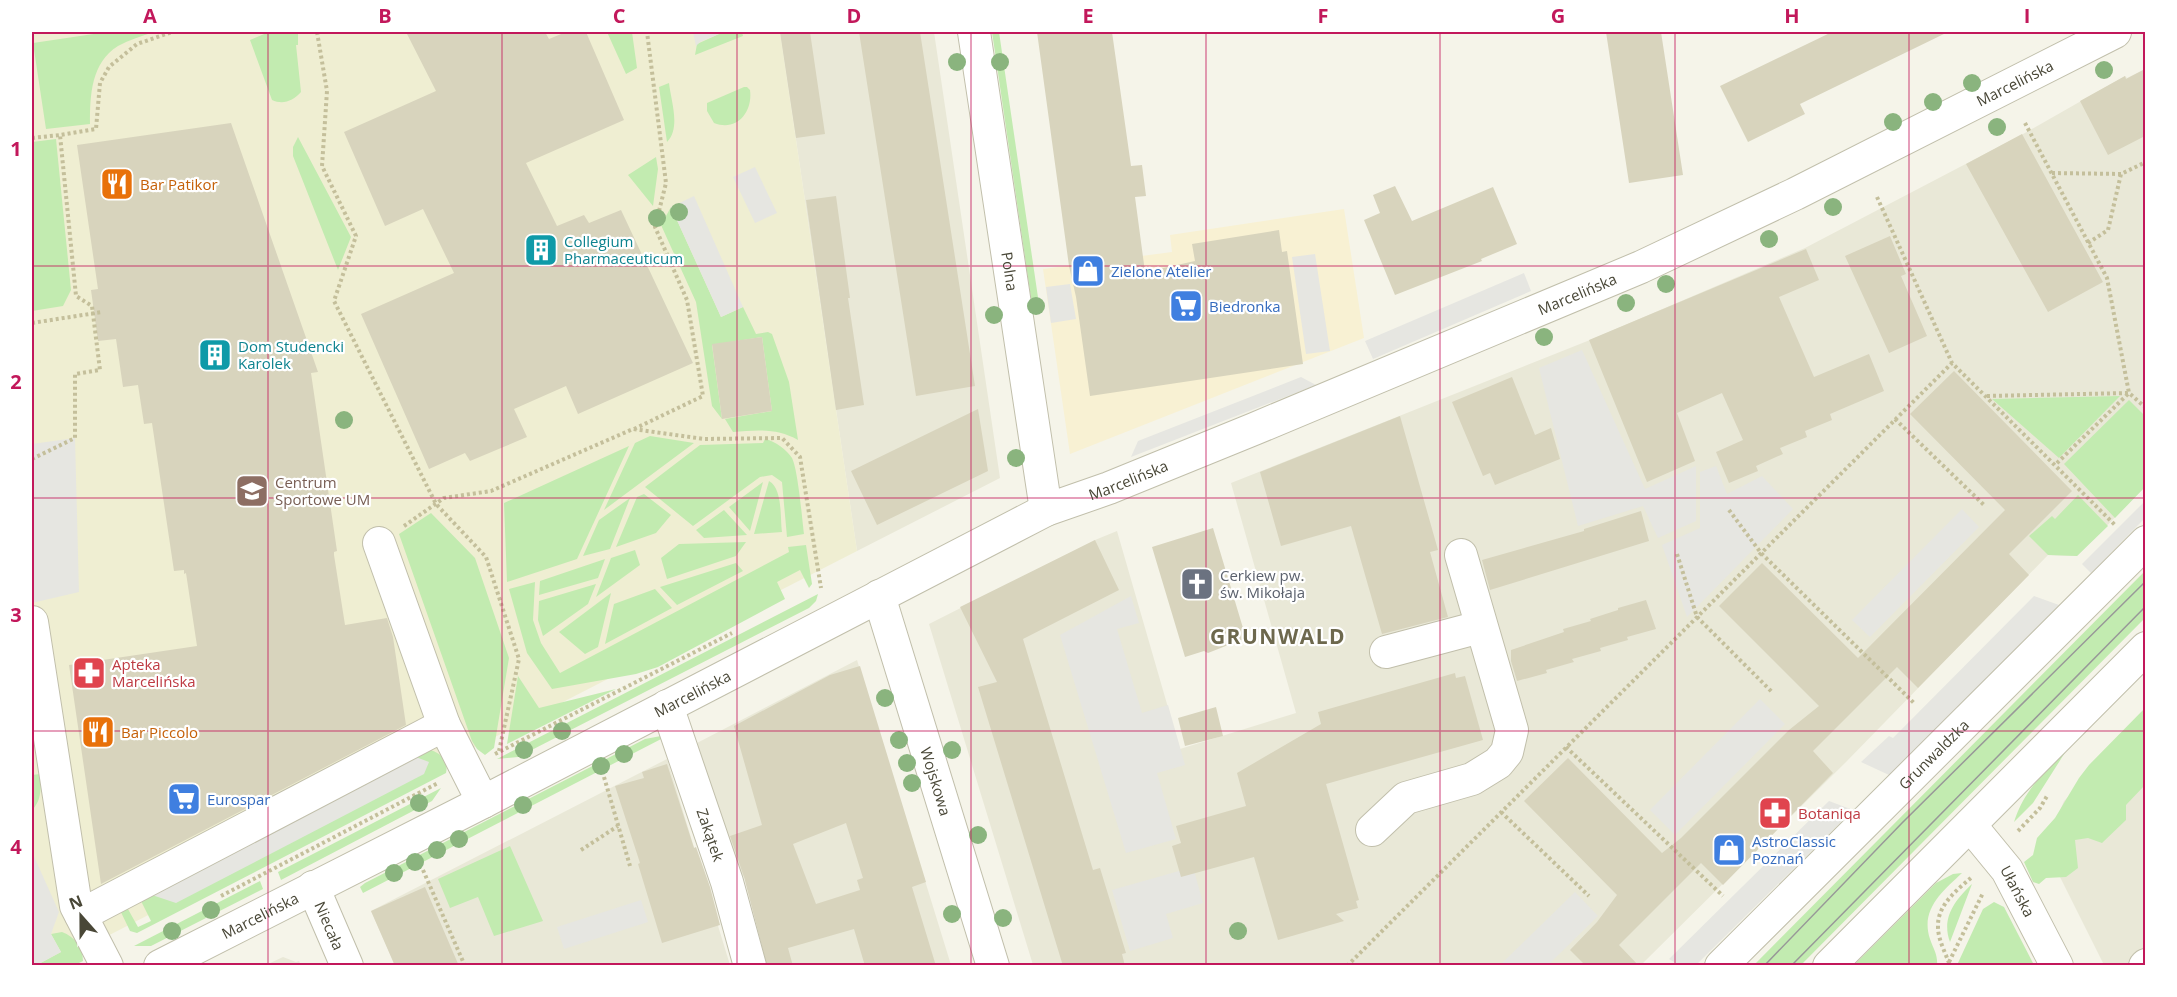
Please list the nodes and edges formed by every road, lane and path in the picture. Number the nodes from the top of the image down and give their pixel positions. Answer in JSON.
{"nodes":[{"id":1,"x":172,"y":32,"type":"edge"},
{"id":2,"x":317,"y":32,"type":"edge"},
{"id":3,"x":647,"y":32,"type":"edge"},
{"id":4,"x":974,"y":32,"type":"edge"},
{"id":5,"x":2115,"y":32,"type":"edge"},
{"id":6,"x":2025,"y":123,"type":"dead end"},
{"id":7,"x":60,"y":135,"type":"junction"},
{"id":8,"x":32,"y":138,"type":"edge"},
{"id":9,"x":2145,"y":162,"type":"edge"},
{"id":10,"x":2051,"y":173,"type":"junction"},
{"id":11,"x":2121,"y":174,"type":"junction"},
{"id":12,"x":1877,"y":197,"type":"dead end"},
{"id":13,"x":2088,"y":243,"type":"junction"},
{"id":14,"x":102,"y":312,"type":"dead end"},
{"id":15,"x":91,"y":314,"type":"junction"},
{"id":16,"x":32,"y":322,"type":"edge"},
{"id":17,"x":1952,"y":363,"type":"junction"},
{"id":18,"x":2129,"y":393,"type":"junction"},
{"id":19,"x":1987,"y":396,"type":"junction"},
{"id":20,"x":2145,"y":408,"type":"edge"},
{"id":21,"x":1895,"y":419,"type":"junction"},
{"id":22,"x":633,"y":429,"type":"junction"},
{"id":23,"x":32,"y":459,"type":"edge"},
{"id":24,"x":2055,"y":465,"type":"junction"},
{"id":25,"x":436,"y":504,"type":"junction"},
{"id":26,"x":1985,"y":506,"type":"dead end"},
{"id":27,"x":1046,"y":510,"type":"junction"},
{"id":28,"x":1729,"y":510,"type":"dead end"},
{"id":29,"x":2115,"y":525,"type":"dead end"},
{"id":30,"x":2145,"y":542,"type":"edge"},
{"id":31,"x":379,"y":543,"type":"joint"},
{"id":32,"x":1761,"y":553,"type":"junction"},
{"id":33,"x":1677,"y":554,"type":"dead end"},
{"id":34,"x":1461,"y":555,"type":"dead end"},
{"id":35,"x":828,"y":585,"type":"dead end"},
{"id":36,"x":879,"y":596,"type":"junction"},
{"id":37,"x":1697,"y":617,"type":"junction"},
{"id":38,"x":32,"y":622,"type":"edge"},
{"id":39,"x":1480,"y":627,"type":"junction"},
{"id":40,"x":738,"y":630,"type":"dead end"},
{"id":41,"x":2145,"y":648,"type":"edge"},
{"id":42,"x":1386,"y":652,"type":"dead end"},
{"id":43,"x":1773,"y":693,"type":"dead end"},
{"id":44,"x":1915,"y":704,"type":"dead end"},
{"id":45,"x":667,"y":706,"type":"junction"},
{"id":46,"x":444,"y":725,"type":"junction"},
{"id":47,"x":1566,"y":747,"type":"junction"},
{"id":48,"x":499,"y":752,"type":"junction"},
{"id":49,"x":465,"y":769,"type":"junction"},
{"id":50,"x":604,"y":777,"type":"dead end"},
{"id":51,"x":2049,"y":792,"type":"dead end"},
{"id":52,"x":483,"y":802,"type":"junction"},
{"id":53,"x":1501,"y":812,"type":"junction"},
{"id":54,"x":1970,"y":825,"type":"junction"},
{"id":55,"x":618,"y":826,"type":"junction"},
{"id":56,"x":1372,"y":830,"type":"dead end"},
{"id":57,"x":581,"y":850,"type":"dead end"},
{"id":58,"x":2001,"y":862,"type":"junction"},
{"id":59,"x":630,"y":866,"type":"dead end"},
{"id":60,"x":423,"y":870,"type":"dead end"},
{"id":61,"x":313,"y":886,"type":"junction"},
{"id":62,"x":1589,"y":896,"type":"dead end"},
{"id":63,"x":1723,"y":896,"type":"dead end"},
{"id":64,"x":215,"y":899,"type":"dead end"},
{"id":65,"x":81,"y":915,"type":"junction"},
{"id":66,"x":1948,"y":964,"type":"edge"},
{"id":67,"x":107,"y":966,"type":"edge"},
{"id":68,"x":160,"y":966,"type":"edge"},
{"id":69,"x":347,"y":966,"type":"edge"},
{"id":70,"x":465,"y":966,"type":"edge"},
{"id":71,"x":750,"y":966,"type":"edge"},
{"id":72,"x":993,"y":966,"type":"edge"},
{"id":73,"x":1347,"y":966,"type":"edge"},
{"id":74,"x":1721,"y":966,"type":"edge"},
{"id":75,"x":1829,"y":966,"type":"edge"},
{"id":76,"x":2056,"y":966,"type":"edge"}],
"edges":[{"from":1,"to":7,"type":"path"},
{"from":2,"to":25,"type":"path"},
{"from":3,"to":22,"type":"path"},
{"from":4,"to":27,"type":"street","name":"Polna"},
{"from":5,"to":27,"type":"street","name":"Marcelińska"},
{"from":6,"to":10,"type":"path"},
{"from":7,"to":8,"type":"path"},
{"from":7,"to":15,"type":"path"},
{"from":9,"to":11,"type":"path"},
{"from":10,"to":11,"type":"path"},
{"from":10,"to":13,"type":"path"},
{"from":11,"to":13,"type":"path"},
{"from":12,"to":17,"type":"path"},
{"from":13,"to":18,"type":"path"},
{"from":14,"to":15,"type":"path"},
{"from":15,"to":16,"type":"path"},
{"from":15,"to":23,"type":"path"},
{"from":17,"to":19,"type":"path"},
{"from":17,"to":21,"type":"path"},
{"from":18,"to":19,"type":"path"},
{"from":18,"to":20,"type":"path"},
{"from":18,"to":24,"type":"path"},
{"from":19,"to":24,"type":"path"},
{"from":21,"to":26,"type":"path"},
{"from":21,"to":32,"type":"path"},
{"from":22,"to":25,"type":"path"},
{"from":22,"to":35,"type":"path"},
{"from":24,"to":29,"type":"path"},
{"from":25,"to":31,"type":"path"},
{"from":25,"to":48,"type":"path"},
{"from":27,"to":36,"type":"street","name":"Marcelińska"},
{"from":28,"to":32,"type":"path"},
{"from":30,"to":74,"type":"street","name":"Grunwaldzka"},
{"from":31,"to":46,"type":"street"},
{"from":32,"to":37,"type":"path"},
{"from":32,"to":44,"type":"path"},
{"from":33,"to":37,"type":"path"},
{"from":34,"to":39,"type":"street"},
{"from":36,"to":45,"type":"street","name":"Marcelińska"},
{"from":36,"to":72,"type":"street","name":"Wojskowa"},
{"from":37,"to":43,"type":"path"},
{"from":37,"to":47,"type":"path"},
{"from":38,"to":65,"type":"street"},
{"from":39,"to":42,"type":"street"},
{"from":39,"to":56,"type":"street"},
{"from":40,"to":48,"type":"path"},
{"from":41,"to":54,"type":"street"},
{"from":45,"to":52,"type":"street","name":"Marcelińska"},
{"from":45,"to":71,"type":"street","name":"Zakątek"},
{"from":46,"to":49,"type":"street"},
{"from":46,"to":65,"type":"street"},
{"from":47,"to":53,"type":"path"},
{"from":47,"to":63,"type":"path"},
{"from":48,"to":49,"type":"path"},
{"from":49,"to":52,"type":"street"},
{"from":49,"to":64,"type":"path"},
{"from":50,"to":55,"type":"path"},
{"from":51,"to":58,"type":"path"},
{"from":52,"to":61,"type":"street","name":"Marcelińska"},
{"from":53,"to":62,"type":"path"},
{"from":53,"to":73,"type":"path"},
{"from":54,"to":58,"type":"street","name":"Ułańska"},
{"from":54,"to":75,"type":"street"},
{"from":55,"to":57,"type":"path"},
{"from":55,"to":59,"type":"path"},
{"from":58,"to":66,"type":"path"},
{"from":58,"to":66,"type":"path"},
{"from":58,"to":76,"type":"street","name":"Ułańska"},
{"from":60,"to":70,"type":"path"},
{"from":61,"to":68,"type":"street","name":"Marcelińska"},
{"from":61,"to":69,"type":"street","name":"Niecała"},
{"from":65,"to":67,"type":"street"}]}
